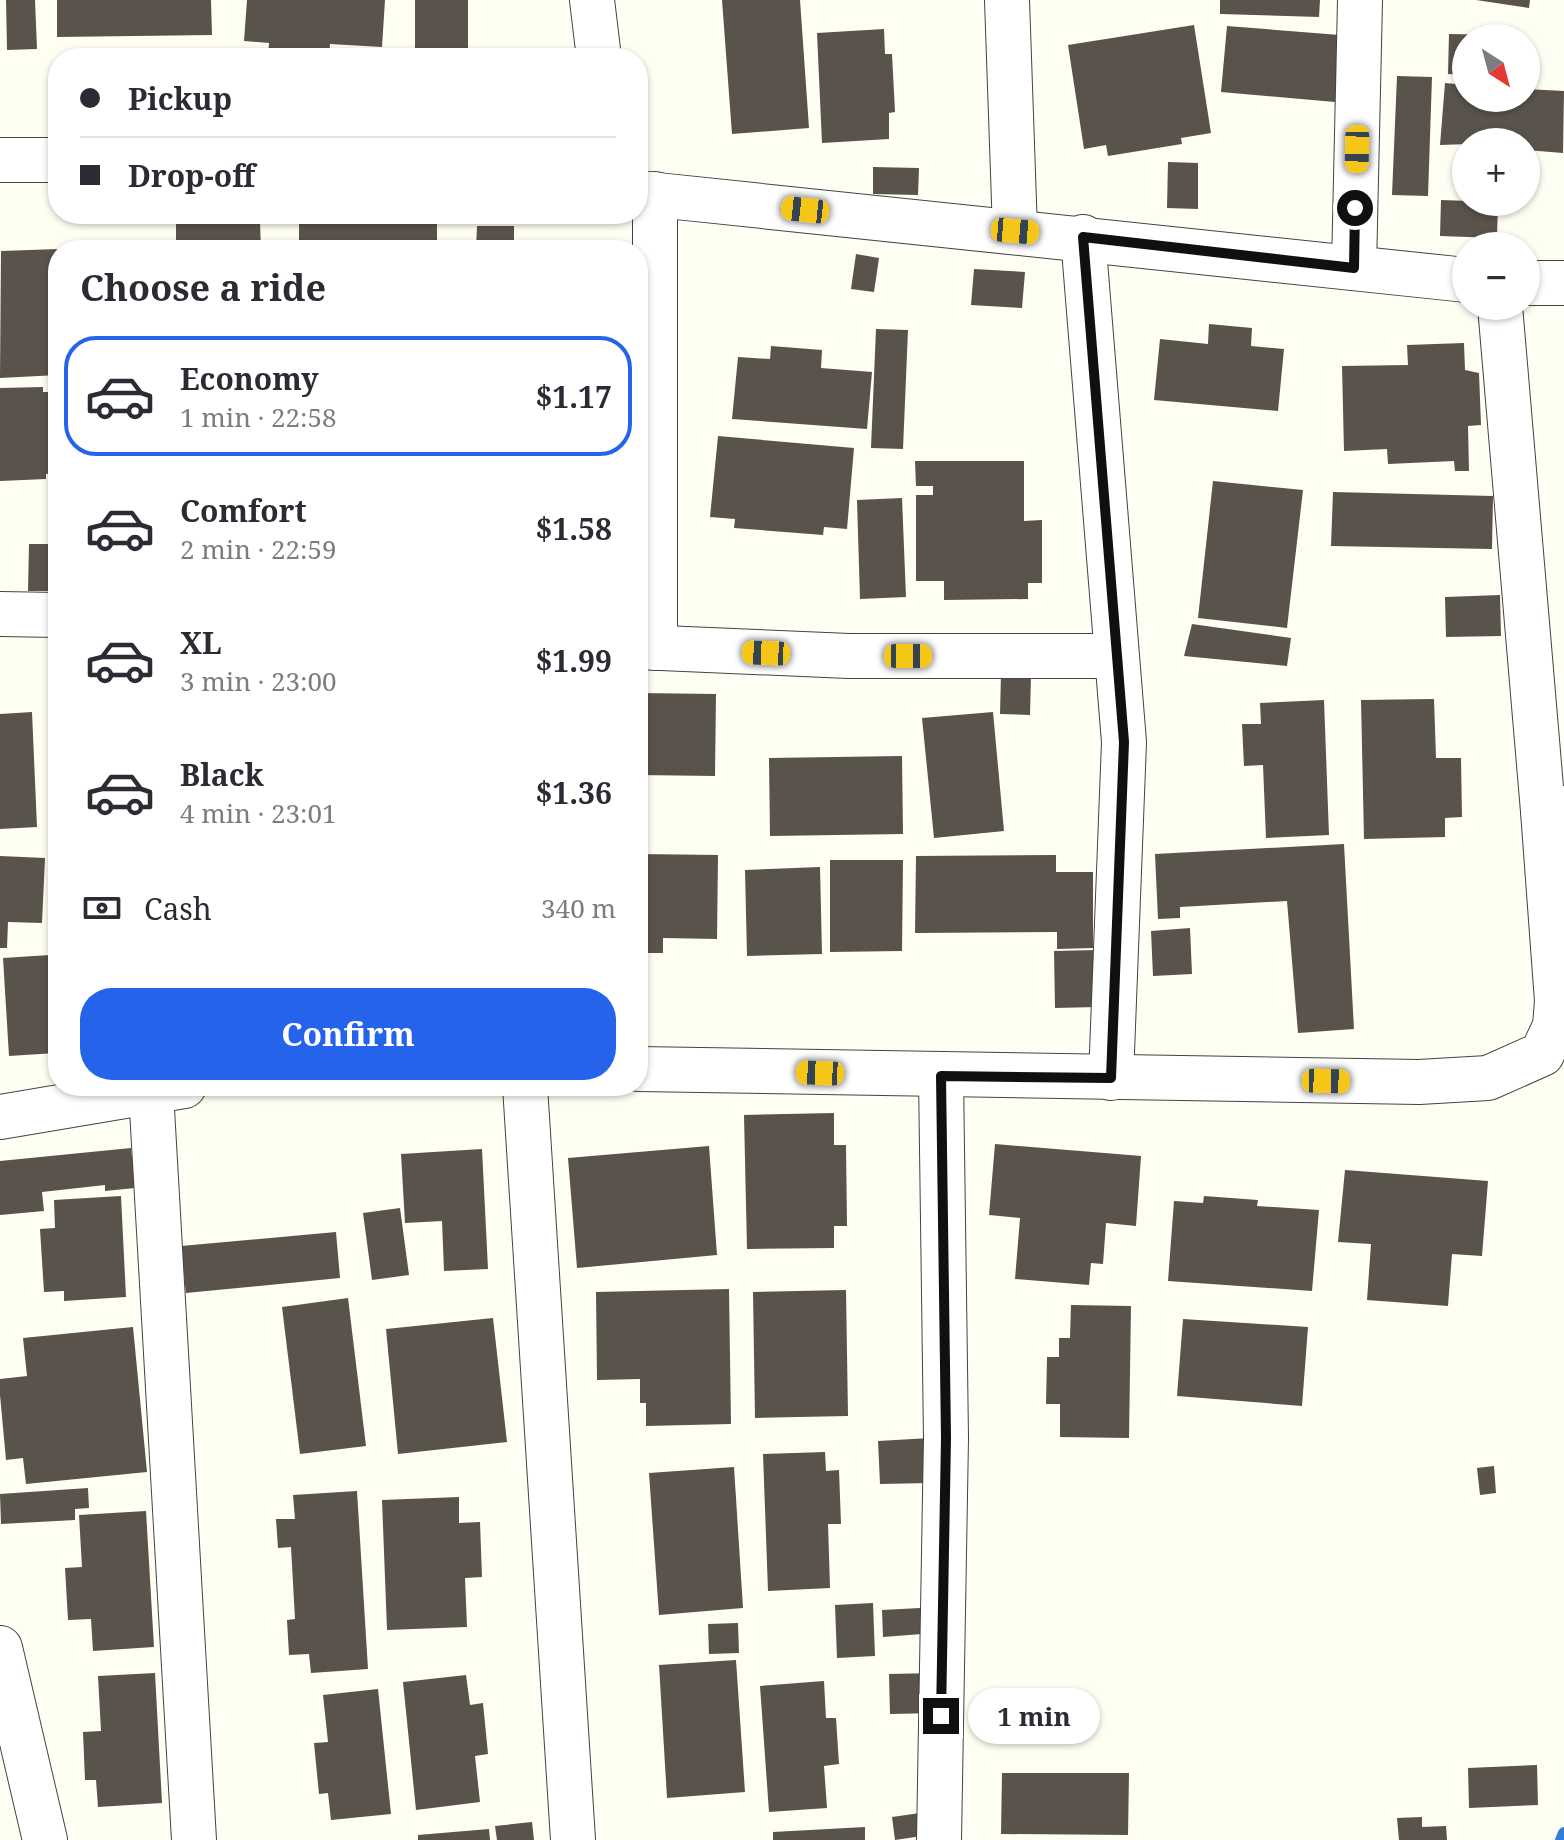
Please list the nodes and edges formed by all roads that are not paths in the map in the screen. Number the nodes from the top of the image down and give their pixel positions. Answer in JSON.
{"nodes":[{"id":1,"x":592,"y":0,"type":"edge"},
{"id":2,"x":1007,"y":0,"type":"edge"},
{"id":3,"x":1360,"y":0,"type":"edge"},
{"id":4,"x":598,"y":48,"type":"edge"},
{"id":5,"x":0,"y":160,"type":"edge"},
{"id":6,"x":48,"y":160,"type":"edge"},
{"id":7,"x":648,"y":194,"type":"edge"},
{"id":8,"x":1015,"y":231,"type":"junction"},
{"id":9,"x":1083,"y":237,"type":"junction"},
{"id":10,"x":1354,"y":268,"type":"junction"},
{"id":11,"x":1452,"y":278,"type":"edge"},
{"id":12,"x":1540,"y":283,"type":"edge"},
{"id":13,"x":1564,"y":283,"type":"edge"},
{"id":14,"x":1502,"y":320,"type":"edge"},
{"id":15,"x":0,"y":614,"type":"edge"},
{"id":16,"x":48,"y":615,"type":"edge"},
{"id":17,"x":648,"y":648,"type":"edge"},
{"id":18,"x":1115,"y":656,"type":"junction"},
{"id":19,"x":1554,"y":810,"type":"edge"},
{"id":20,"x":648,"y":1069,"type":"edge"},
{"id":21,"x":941,"y":1076,"type":"junction"},
{"id":22,"x":1111,"y":1078,"type":"junction"},
{"id":23,"x":125,"y":1096,"type":"edge"},
{"id":24,"x":167,"y":1096,"type":"edge"},
{"id":25,"x":526,"y":1096,"type":"edge"},
{"id":26,"x":0,"y":1117,"type":"edge"},
{"id":27,"x":0,"y":1648,"type":"edge"},
{"id":28,"x":45,"y":1840,"type":"edge"},
{"id":29,"x":194,"y":1840,"type":"edge"},
{"id":30,"x":573,"y":1840,"type":"edge"},
{"id":31,"x":939,"y":1840,"type":"edge"}],
"edges":[{"from":1,"to":4,"type":"street"},
{"from":2,"to":8,"type":"street"},
{"from":3,"to":10,"type":"street"},
{"from":5,"to":6,"type":"street"},
{"from":7,"to":8,"type":"street"},
{"from":8,"to":9,"type":"street"},
{"from":9,"to":10,"type":"street"},
{"from":9,"to":18,"type":"street"},
{"from":10,"to":11,"type":"street"},
{"from":12,"to":13,"type":"street"},
{"from":14,"to":19,"type":"street"},
{"from":15,"to":16,"type":"street"},
{"from":17,"to":18,"type":"street"},
{"from":18,"to":22,"type":"street"},
{"from":19,"to":22,"type":"street"},
{"from":20,"to":21,"type":"street"},
{"from":21,"to":22,"type":"street"},
{"from":21,"to":31,"type":"street"},
{"from":23,"to":26,"type":"street"},
{"from":24,"to":29,"type":"street"},
{"from":25,"to":30,"type":"street"},
{"from":27,"to":28,"type":"street"}]}
